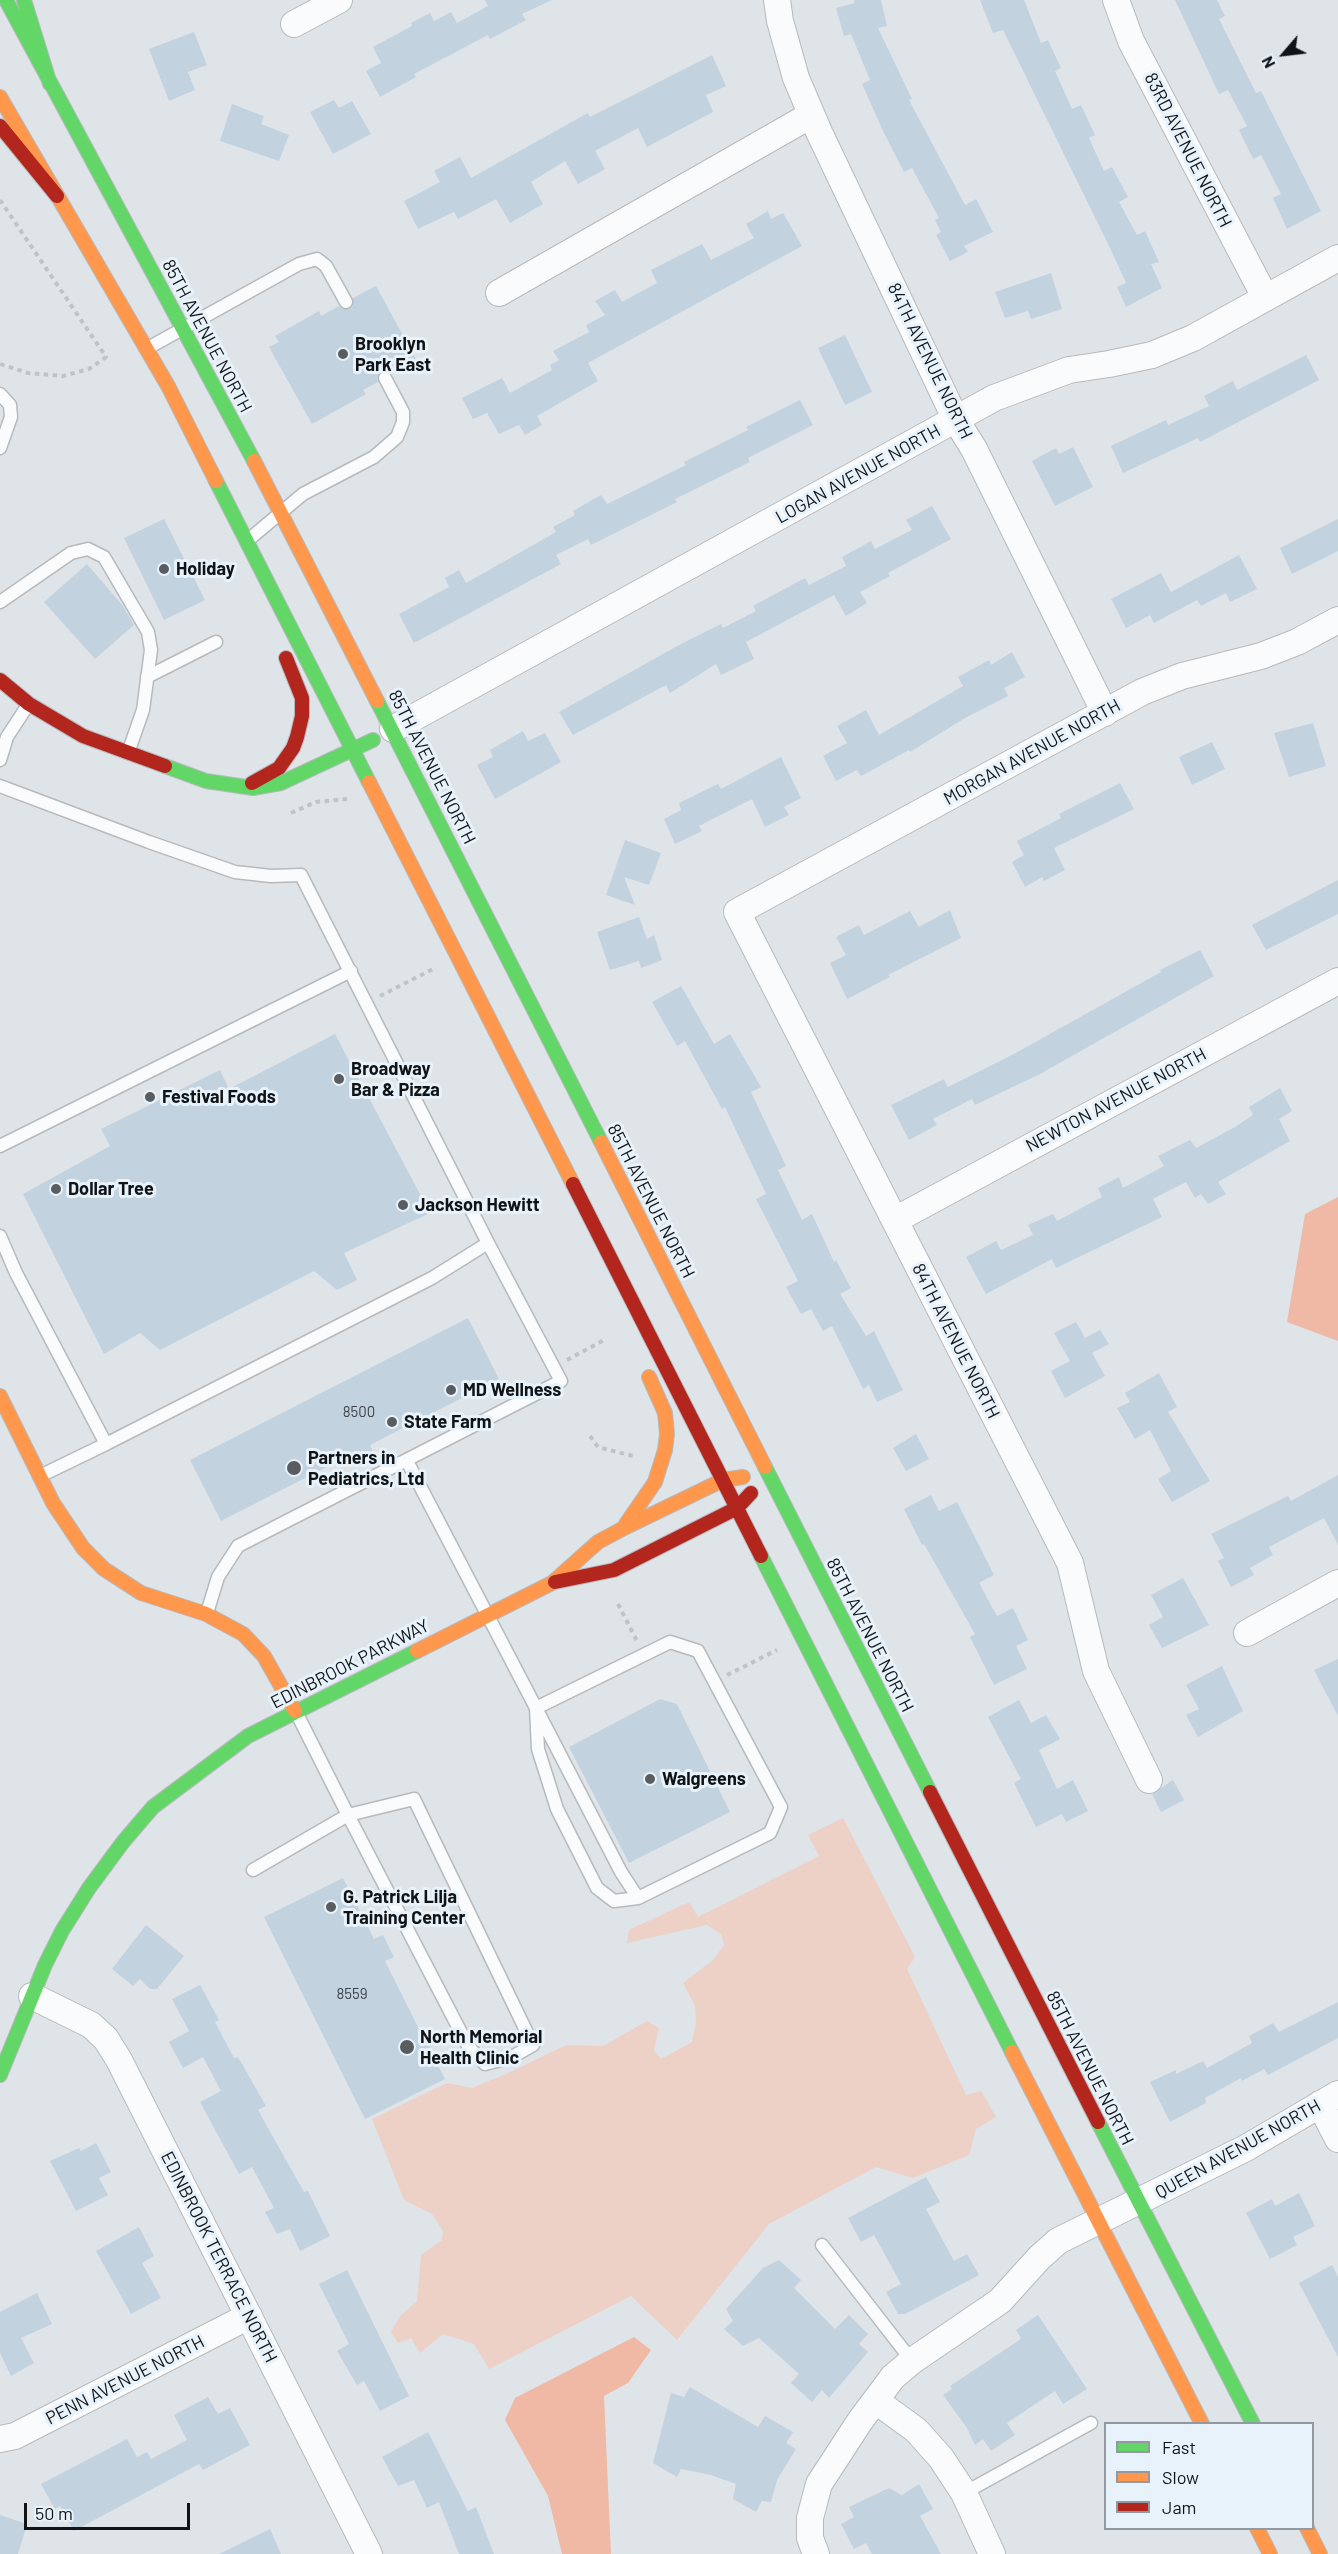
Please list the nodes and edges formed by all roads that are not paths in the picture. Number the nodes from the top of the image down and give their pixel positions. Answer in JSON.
{"nodes":[{"id":1,"x":6,"y":0,"type":"edge"},
{"id":2,"x":24,"y":0,"type":"edge"},
{"id":3,"x":339,"y":0,"type":"edge"},
{"id":4,"x":777,"y":0,"type":"edge"},
{"id":5,"x":1116,"y":0,"type":"edge"},
{"id":6,"x":294,"y":24,"type":"dead end"},
{"id":7,"x":50,"y":84,"type":"junction"},
{"id":8,"x":0,"y":97,"type":"edge"},
{"id":9,"x":811,"y":116,"type":"junction"},
{"id":10,"x":0,"y":126,"type":"edge"},
{"id":11,"x":57,"y":196,"type":"junction"},
{"id":12,"x":1338,"y":258,"type":"edge"},
{"id":13,"x":499,"y":293,"type":"dead end"},
{"id":14,"x":1265,"y":297,"type":"junction"},
{"id":15,"x":346,"y":303,"type":"dead end"},
{"id":16,"x":183,"y":328,"type":"junction"},
{"id":17,"x":148,"y":348,"type":"junction"},
{"id":18,"x":385,"y":378,"type":"dead end"},
{"id":19,"x":0,"y":394,"type":"edge"},
{"id":20,"x":956,"y":420,"type":"junction"},
{"id":21,"x":0,"y":448,"type":"edge"},
{"id":22,"x":220,"y":489,"type":"junction"},
{"id":23,"x":282,"y":513,"type":"junction"},
{"id":24,"x":227,"y":535,"type":"dead end"},
{"id":25,"x":247,"y":542,"type":"junction"},
{"id":26,"x":0,"y":602,"type":"edge"},
{"id":27,"x":1338,"y":620,"type":"edge"},
{"id":28,"x":216,"y":642,"type":"dead end"},
{"id":29,"x":278,"y":642,"type":"dead end"},
{"id":30,"x":147,"y":677,"type":"junction"},
{"id":31,"x":0,"y":680,"type":"edge"},
{"id":32,"x":29,"y":704,"type":"junction"},
{"id":33,"x":1105,"y":713,"type":"junction"},
{"id":34,"x":393,"y":729,"type":"junction"},
{"id":35,"x":353,"y":750,"type":"junction"},
{"id":36,"x":128,"y":754,"type":"junction"},
{"id":37,"x":0,"y":760,"type":"edge"},
{"id":38,"x":0,"y":786,"type":"edge"},
{"id":39,"x":236,"y":787,"type":"junction"},
{"id":40,"x":737,"y":912,"type":"joint"},
{"id":41,"x":351,"y":971,"type":"junction"},
{"id":42,"x":1338,"y":981,"type":"edge"},
{"id":43,"x":518,"y":1077,"type":"junction"},
{"id":44,"x":532,"y":1135,"type":"dead end"},
{"id":45,"x":0,"y":1146,"type":"edge"},
{"id":46,"x":895,"y":1220,"type":"junction"},
{"id":47,"x":0,"y":1236,"type":"edge"},
{"id":48,"x":488,"y":1243,"type":"junction"},
{"id":49,"x":641,"y":1362,"type":"dead end"},
{"id":50,"x":0,"y":1396,"type":"edge"},
{"id":51,"x":106,"y":1443,"type":"junction"},
{"id":52,"x":407,"y":1461,"type":"junction"},
{"id":53,"x":769,"y":1474,"type":"junction"},
{"id":54,"x":40,"y":1476,"type":"junction"},
{"id":55,"x":723,"y":1480,"type":"junction"},
{"id":56,"x":737,"y":1508,"type":"junction"},
{"id":57,"x":624,"y":1528,"type":"junction"},
{"id":58,"x":552,"y":1583,"type":"junction"},
{"id":59,"x":1338,"y":1583,"type":"edge"},
{"id":60,"x":207,"y":1614,"type":"junction"},
{"id":61,"x":487,"y":1616,"type":"junction"},
{"id":62,"x":1247,"y":1633,"type":"dead end"},
{"id":63,"x":536,"y":1708,"type":"junction"},
{"id":64,"x":295,"y":1711,"type":"junction"},
{"id":65,"x":1149,"y":1780,"type":"dead end"},
{"id":66,"x":348,"y":1815,"type":"junction"},
{"id":67,"x":253,"y":1870,"type":"dead end"},
{"id":68,"x":638,"y":1898,"type":"junction"},
{"id":69,"x":32,"y":1996,"type":"junction"},
{"id":70,"x":0,"y":2075,"type":"edge"},
{"id":71,"x":1329,"y":2099,"type":"edge"},
{"id":72,"x":1338,"y":2139,"type":"edge"},
{"id":73,"x":1139,"y":2203,"type":"junction"},
{"id":74,"x":1098,"y":2221,"type":"junction"},
{"id":75,"x":822,"y":2245,"type":"dead end"},
{"id":76,"x":249,"y":2316,"type":"junction"},
{"id":77,"x":912,"y":2361,"type":"junction"},
{"id":78,"x":876,"y":2401,"type":"junction"},
{"id":79,"x":1201,"y":2422,"type":"edge"},
{"id":80,"x":1252,"y":2422,"type":"edge"},
{"id":81,"x":1091,"y":2423,"type":"dead end"},
{"id":82,"x":0,"y":2439,"type":"edge"},
{"id":83,"x":964,"y":2493,"type":"junction"},
{"id":84,"x":1258,"y":2530,"type":"edge"},
{"id":85,"x":1308,"y":2530,"type":"edge"},
{"id":86,"x":369,"y":2554,"type":"edge"},
{"id":87,"x":816,"y":2554,"type":"edge"},
{"id":88,"x":992,"y":2554,"type":"edge"},
{"id":89,"x":1270,"y":2554,"type":"edge"},
{"id":90,"x":1320,"y":2554,"type":"edge"}],
"edges":[{"from":1,"to":7,"type":"main road","name":"85TH AVENUE NORTH"},
{"from":2,"to":7,"type":"main road"},
{"from":3,"to":6,"type":"street"},
{"from":4,"to":9,"type":"street","name":"84TH AVENUE NORTH"},
{"from":5,"to":14,"type":"street","name":"83RD AVENUE NORTH"},
{"from":7,"to":16,"type":"main road","name":"85TH AVENUE NORTH"},
{"from":8,"to":11,"type":"main road"},
{"from":9,"to":13,"type":"street"},
{"from":9,"to":20,"type":"street","name":"84TH AVENUE NORTH"},
{"from":10,"to":11,"type":"main road"},
{"from":11,"to":17,"type":"main road"},
{"from":12,"to":14,"type":"street","name":"LOGAN AVENUE NORTH"},
{"from":14,"to":20,"type":"street","name":"LOGAN AVENUE NORTH"},
{"from":15,"to":16,"type":"lane"},
{"from":16,"to":17,"type":"lane"},
{"from":16,"to":23,"type":"main road","name":"85TH AVENUE NORTH"},
{"from":17,"to":22,"type":"main road"},
{"from":18,"to":23,"type":"lane"},
{"from":19,"to":21,"type":"lane"},
{"from":20,"to":33,"type":"street","name":"84TH AVENUE NORTH"},
{"from":20,"to":34,"type":"street","name":"LOGAN AVENUE NORTH"},
{"from":22,"to":24,"type":"main road"},
{"from":22,"to":25,"type":"main road"},
{"from":23,"to":25,"type":"lane"},
{"from":23,"to":34,"type":"main road","name":"85TH AVENUE NORTH"},
{"from":25,"to":35,"type":"main road"},
{"from":26,"to":30,"type":"lane"},
{"from":27,"to":33,"type":"street","name":"MORGAN AVENUE NORTH"},
{"from":28,"to":30,"type":"lane"},
{"from":29,"to":39,"type":"main road"},
{"from":30,"to":36,"type":"lane"},
{"from":31,"to":32,"type":"main road"},
{"from":32,"to":36,"type":"main road"},
{"from":32,"to":37,"type":"lane"},
{"from":33,"to":40,"type":"street","name":"MORGAN AVENUE NORTH"},
{"from":34,"to":35,"type":"main road"},
{"from":34,"to":53,"type":"main road","name":"85TH AVENUE NORTH"},
{"from":35,"to":39,"type":"main road"},
{"from":35,"to":43,"type":"main road"},
{"from":36,"to":39,"type":"main road"},
{"from":38,"to":41,"type":"lane"},
{"from":40,"to":46,"type":"street","name":"84TH AVENUE NORTH"},
{"from":41,"to":45,"type":"lane"},
{"from":41,"to":48,"type":"lane"},
{"from":42,"to":46,"type":"street","name":"NEWTON AVENUE NORTH"},
{"from":43,"to":44,"type":"main road"},
{"from":43,"to":55,"type":"main road"},
{"from":46,"to":65,"type":"street","name":"84TH AVENUE NORTH"},
{"from":47,"to":51,"type":"lane"},
{"from":48,"to":51,"type":"lane"},
{"from":48,"to":52,"type":"lane"},
{"from":49,"to":57,"type":"main road"},
{"from":50,"to":54,"type":"main road"},
{"from":51,"to":54,"type":"lane"},
{"from":52,"to":60,"type":"lane"},
{"from":52,"to":61,"type":"lane"},
{"from":53,"to":55,"type":"main road","name":"EDINBROOK PARKWAY"},
{"from":53,"to":56,"type":"main road","name":"EDINBROOK PARKWAY"},
{"from":53,"to":73,"type":"main road","name":"85TH AVENUE NORTH"},
{"from":54,"to":60,"type":"main road"},
{"from":55,"to":56,"type":"main road"},
{"from":55,"to":57,"type":"main road","name":"EDINBROOK PARKWAY"},
{"from":56,"to":58,"type":"main road","name":"EDINBROOK PARKWAY"},
{"from":56,"to":74,"type":"main road"},
{"from":57,"to":58,"type":"main road","name":"EDINBROOK PARKWAY"},
{"from":58,"to":61,"type":"main road","name":"EDINBROOK PARKWAY"},
{"from":59,"to":62,"type":"street"},
{"from":60,"to":64,"type":"main road"},
{"from":61,"to":63,"type":"lane"},
{"from":61,"to":64,"type":"main road","name":"EDINBROOK PARKWAY"},
{"from":63,"to":68,"type":"lane"},
{"from":63,"to":68,"type":"lane"},
{"from":63,"to":68,"type":"lane"},
{"from":64,"to":66,"type":"lane"},
{"from":64,"to":69,"type":"main road","name":"EDINBROOK PARKWAY"},
{"from":66,"to":66,"type":"lane"},
{"from":66,"to":67,"type":"lane"},
{"from":69,"to":70,"type":"main road","name":"EDINBROOK PARKWAY"},
{"from":69,"to":76,"type":"street","name":"EDINBROOK TERRACE NORTH"},
{"from":71,"to":72,"type":"street"},
{"from":71,"to":73,"type":"street","name":"QUEEN AVENUE NORTH"},
{"from":73,"to":74,"type":"street","name":"QUEEN AVENUE NORTH"},
{"from":73,"to":80,"type":"main road","name":"85TH AVENUE NORTH"},
{"from":74,"to":77,"type":"street","name":"QUEEN AVENUE NORTH"},
{"from":74,"to":79,"type":"main road"},
{"from":75,"to":77,"type":"lane"},
{"from":76,"to":82,"type":"street","name":"PENN AVENUE NORTH"},
{"from":76,"to":86,"type":"street","name":"EDINBROOK TERRACE NORTH"},
{"from":77,"to":78,"type":"street","name":"QUEEN AVENUE NORTH"},
{"from":78,"to":83,"type":"street"},
{"from":78,"to":87,"type":"street","name":"QUEEN AVENUE NORTH"},
{"from":81,"to":83,"type":"lane"},
{"from":83,"to":88,"type":"street"},
{"from":84,"to":89,"type":"main road"},
{"from":85,"to":90,"type":"main road"}]}
